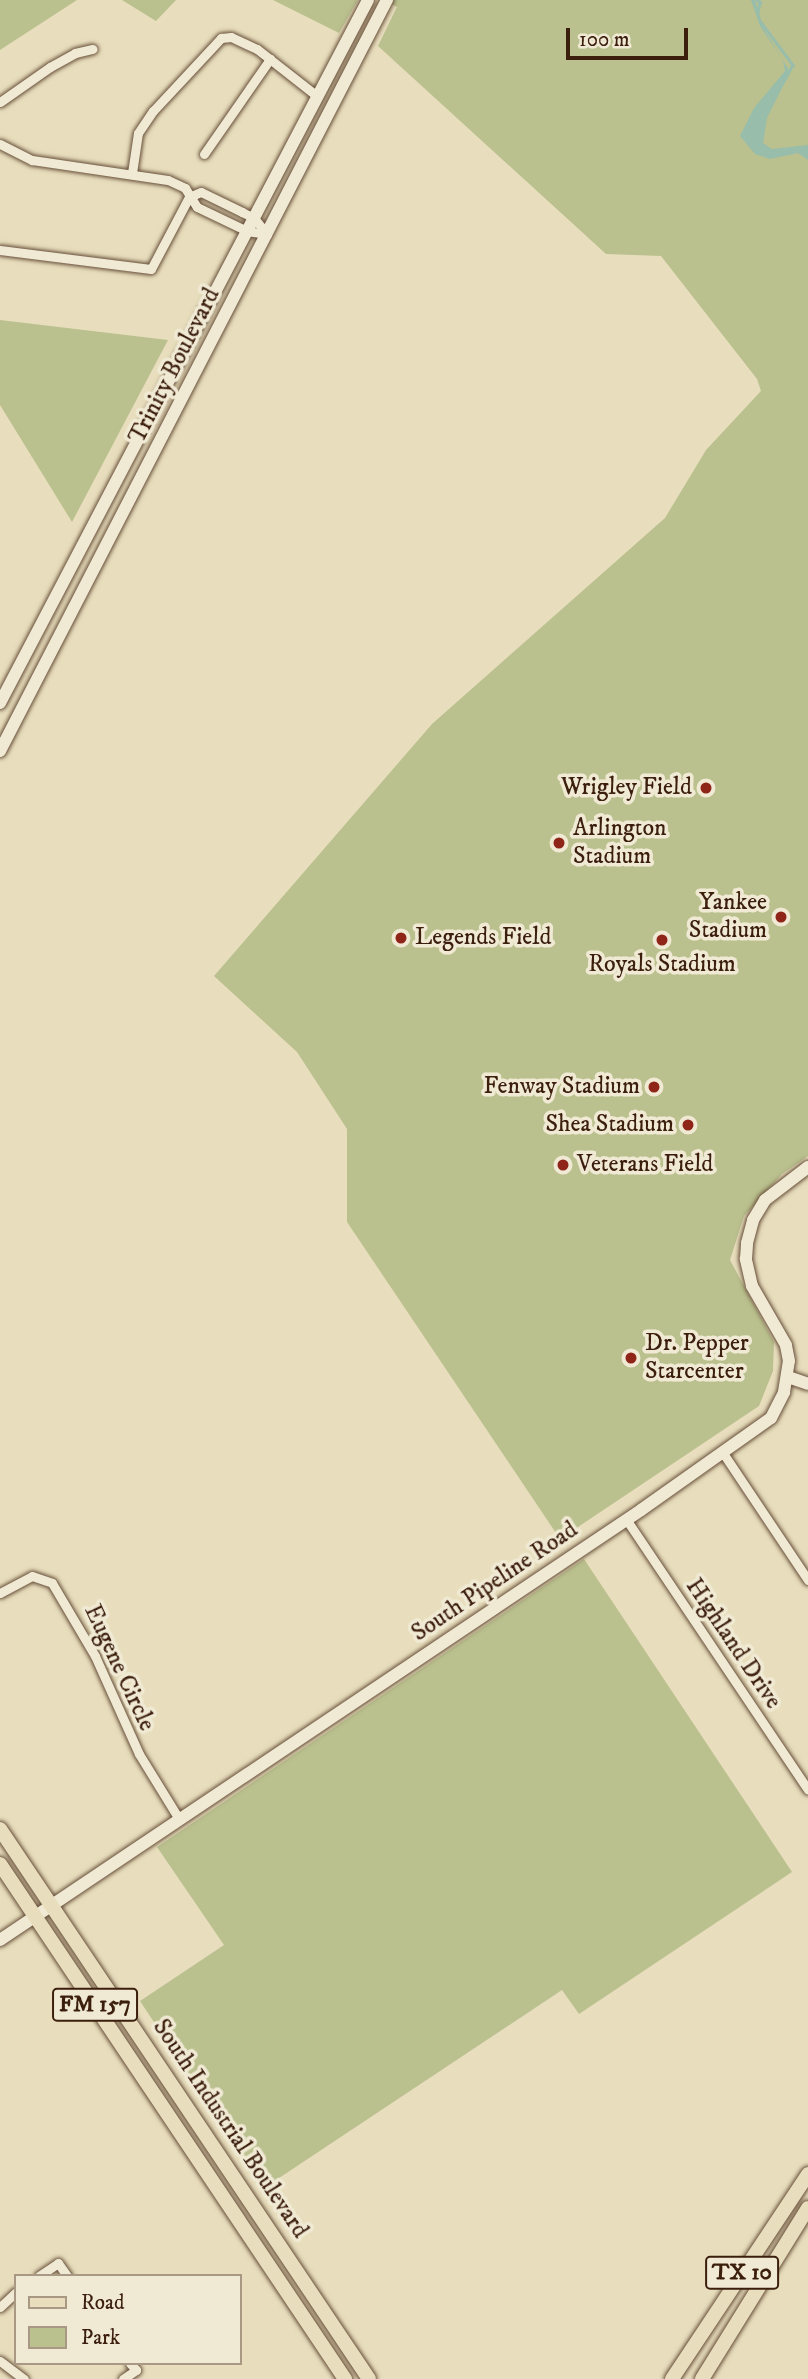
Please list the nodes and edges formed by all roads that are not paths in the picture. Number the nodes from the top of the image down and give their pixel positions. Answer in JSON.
{"nodes":[{"id":1,"x":368,"y":0,"type":"edge"},
{"id":2,"x":387,"y":0,"type":"edge"},
{"id":3,"x":93,"y":49,"type":"dead end"},
{"id":4,"x":270,"y":59,"type":"junction"},
{"id":5,"x":317,"y":96,"type":"junction"},
{"id":6,"x":0,"y":102,"type":"edge"},
{"id":7,"x":0,"y":144,"type":"edge"},
{"id":8,"x":204,"y":154,"type":"dead end"},
{"id":9,"x":132,"y":173,"type":"junction"},
{"id":10,"x":189,"y":197,"type":"junction"},
{"id":11,"x":233,"y":208,"type":"junction"},
{"id":12,"x":209,"y":214,"type":"junction"},
{"id":13,"x":254,"y":218,"type":"junction"},
{"id":14,"x":247,"y":232,"type":"junction"},
{"id":15,"x":267,"y":234,"type":"junction"},
{"id":16,"x":0,"y":250,"type":"edge"},
{"id":17,"x":163,"y":392,"type":"junction"},
{"id":18,"x":181,"y":400,"type":"junction"},
{"id":19,"x":10,"y":684,"type":"junction"},
{"id":20,"x":30,"y":693,"type":"junction"},
{"id":21,"x":0,"y":703,"type":"edge"},
{"id":22,"x":0,"y":751,"type":"edge"},
{"id":23,"x":808,"y":1167,"type":"edge"},
{"id":24,"x":788,"y":1377,"type":"junction"},
{"id":25,"x":808,"y":1384,"type":"edge"},
{"id":26,"x":723,"y":1453,"type":"junction"},
{"id":27,"x":626,"y":1519,"type":"junction"},
{"id":28,"x":808,"y":1580,"type":"edge"},
{"id":29,"x":0,"y":1593,"type":"edge"},
{"id":30,"x":808,"y":1790,"type":"edge"},
{"id":31,"x":180,"y":1819,"type":"junction"},
{"id":32,"x":0,"y":1829,"type":"edge"},
{"id":33,"x":0,"y":1864,"type":"edge"},
{"id":34,"x":51,"y":1906,"type":"junction"},
{"id":35,"x":35,"y":1917,"type":"junction"},
{"id":36,"x":0,"y":1940,"type":"edge"},
{"id":37,"x":808,"y":2174,"type":"edge"},
{"id":38,"x":808,"y":2208,"type":"edge"},
{"id":39,"x":42,"y":2274,"type":"edge"},
{"id":40,"x":65,"y":2274,"type":"edge"},
{"id":41,"x":311,"y":2291,"type":"junction"},
{"id":42,"x":14,"y":2294,"type":"edge"},
{"id":43,"x":294,"y":2302,"type":"junction"},
{"id":44,"x":0,"y":2307,"type":"edge"},
{"id":45,"x":709,"y":2324,"type":"junction"},
{"id":46,"x":717,"y":2353,"type":"junction"},
{"id":47,"x":0,"y":2361,"type":"edge"},
{"id":48,"x":133,"y":2367,"type":"edge"},
{"id":49,"x":24,"y":2379,"type":"edge"},
{"id":50,"x":123,"y":2379,"type":"edge"},
{"id":51,"x":345,"y":2379,"type":"edge"},
{"id":52,"x":369,"y":2379,"type":"edge"},
{"id":53,"x":672,"y":2379,"type":"edge"},
{"id":54,"x":702,"y":2379,"type":"edge"}],
"edges":[{"from":1,"to":5,"type":"main road","name":"Trinity Boulevard"},
{"from":2,"to":15,"type":"main road","name":"Trinity Boulevard"},
{"from":3,"to":6,"type":"street"},
{"from":4,"to":5,"type":"street"},
{"from":4,"to":8,"type":"street"},
{"from":4,"to":9,"type":"street"},
{"from":5,"to":13,"type":"main road","name":"Trinity Boulevard"},
{"from":7,"to":9,"type":"street"},
{"from":9,"to":10,"type":"street"},
{"from":10,"to":11,"type":"street"},
{"from":10,"to":12,"type":"street"},
{"from":10,"to":16,"type":"street"},
{"from":11,"to":12,"type":"street"},
{"from":11,"to":13,"type":"street"},
{"from":12,"to":14,"type":"street"},
{"from":13,"to":14,"type":"main road","name":"Trinity Boulevard"},
{"from":13,"to":15,"type":"street"},
{"from":14,"to":15,"type":"street"},
{"from":14,"to":17,"type":"main road","name":"Trinity Boulevard"},
{"from":15,"to":18,"type":"main road","name":"Trinity Boulevard"},
{"from":17,"to":18,"type":"main road"},
{"from":17,"to":19,"type":"main road","name":"Trinity Boulevard"},
{"from":18,"to":20,"type":"main road","name":"Trinity Boulevard"},
{"from":19,"to":20,"type":"main road"},
{"from":19,"to":21,"type":"main road","name":"Trinity Boulevard"},
{"from":20,"to":22,"type":"main road","name":"Trinity Boulevard"},
{"from":23,"to":24,"type":"main road","name":"South Pipeline Road"},
{"from":24,"to":25,"type":"main road"},
{"from":24,"to":26,"type":"main road","name":"South Pipeline Road"},
{"from":26,"to":27,"type":"main road","name":"South Pipeline Road"},
{"from":26,"to":28,"type":"street"},
{"from":27,"to":30,"type":"street","name":"Highland Drive"},
{"from":27,"to":31,"type":"main road","name":"South Pipeline Road"},
{"from":29,"to":31,"type":"street","name":"Eugene Circle"},
{"from":31,"to":34,"type":"main road","name":"South Pipeline Road"},
{"from":32,"to":34,"type":"main road","number":"FM 157"},
{"from":33,"to":35,"type":"main road","number":"FM 157"},
{"from":34,"to":35,"type":"main road","name":"South Pipeline Road"},
{"from":34,"to":41,"type":"main road","name":"South Industrial Boulevard","number":"FM 157"},
{"from":35,"to":36,"type":"main road","name":"South Pipeline Road"},
{"from":35,"to":43,"type":"main road","name":"South Industrial Boulevard","number":"FM 157"},
{"from":37,"to":45,"type":"main road","number":"TX 10"},
{"from":38,"to":46,"type":"main road","number":"TX 10"},
{"from":39,"to":40,"type":"street"},
{"from":41,"to":43,"type":"main road"},
{"from":41,"to":52,"type":"main road","name":"South Industrial Boulevard","number":"FM 157"},
{"from":42,"to":44,"type":"street"},
{"from":43,"to":51,"type":"main road","name":"South Industrial Boulevard","number":"FM 157"},
{"from":45,"to":46,"type":"main road"},
{"from":45,"to":53,"type":"main road","number":"TX 10"},
{"from":46,"to":54,"type":"main road","number":"TX 10"},
{"from":47,"to":49,"type":"street"},
{"from":48,"to":50,"type":"street"}]}
